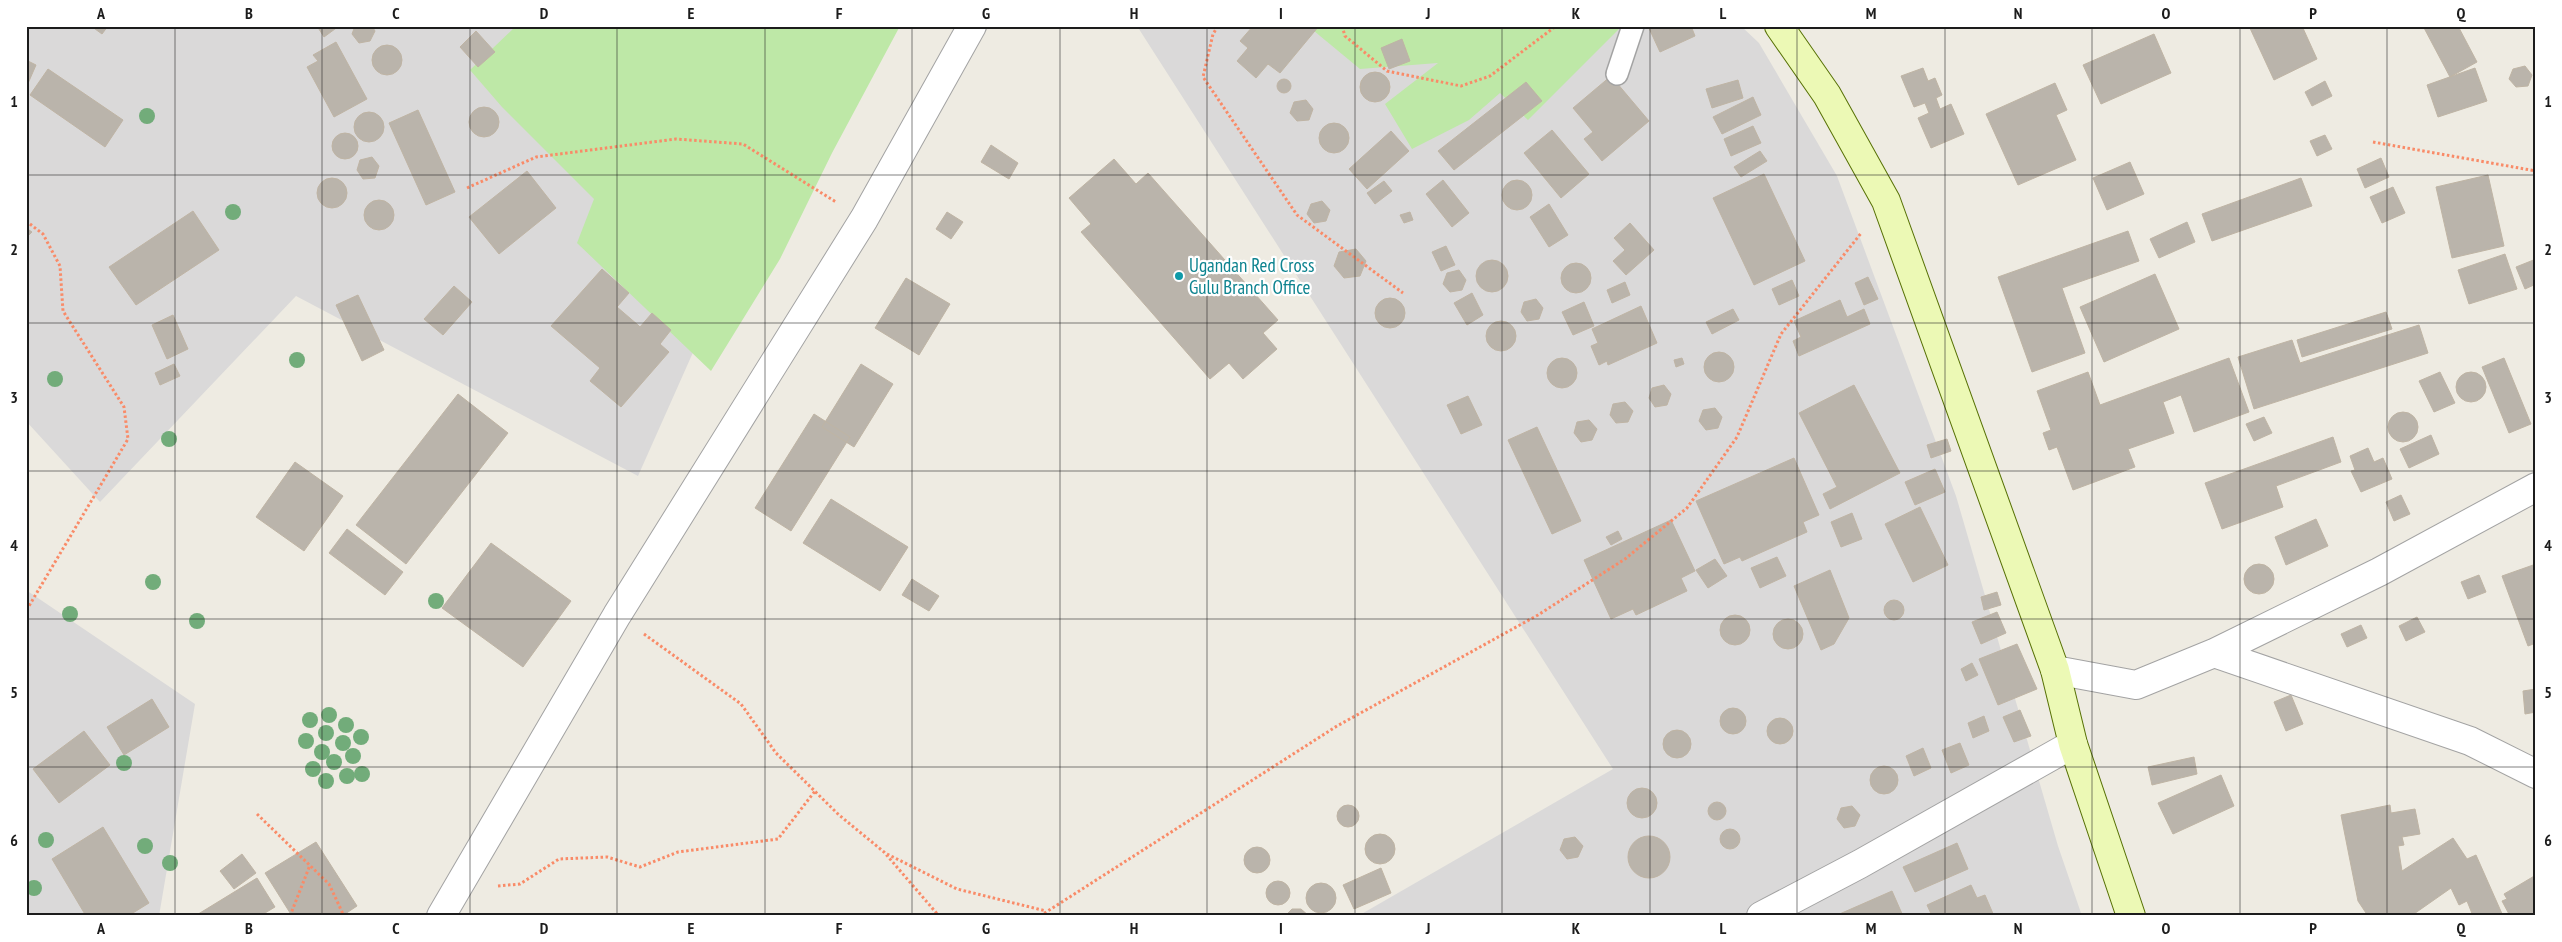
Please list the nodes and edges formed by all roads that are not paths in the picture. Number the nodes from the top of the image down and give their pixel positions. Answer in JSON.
{"nodes":[{"id":1,"x":972,"y":26,"type":"edge"},
{"id":2,"x":1633,"y":26,"type":"edge"},
{"id":3,"x":1783,"y":27,"type":"edge"},
{"id":4,"x":1617,"y":74,"type":"dead end"},
{"id":5,"x":2536,"y":487,"type":"edge"},
{"id":6,"x":2214,"y":653,"type":"junction"},
{"id":7,"x":2055,"y":670,"type":"junction"},
{"id":8,"x":2072,"y":744,"type":"junction"},
{"id":9,"x":2536,"y":774,"type":"edge"},
{"id":10,"x":441,"y":916,"type":"edge"},
{"id":11,"x":1761,"y":916,"type":"edge"},
{"id":12,"x":2131,"y":916,"type":"edge"}],
"edges":[{"from":1,"to":10,"type":"street"},
{"from":2,"to":4,"type":"lane"},
{"from":3,"to":7,"type":"street"},
{"from":5,"to":6,"type":"street"},
{"from":6,"to":7,"type":"street"},
{"from":6,"to":9,"type":"street"},
{"from":7,"to":8,"type":"street"},
{"from":8,"to":11,"type":"street"},
{"from":8,"to":12,"type":"street"}]}
